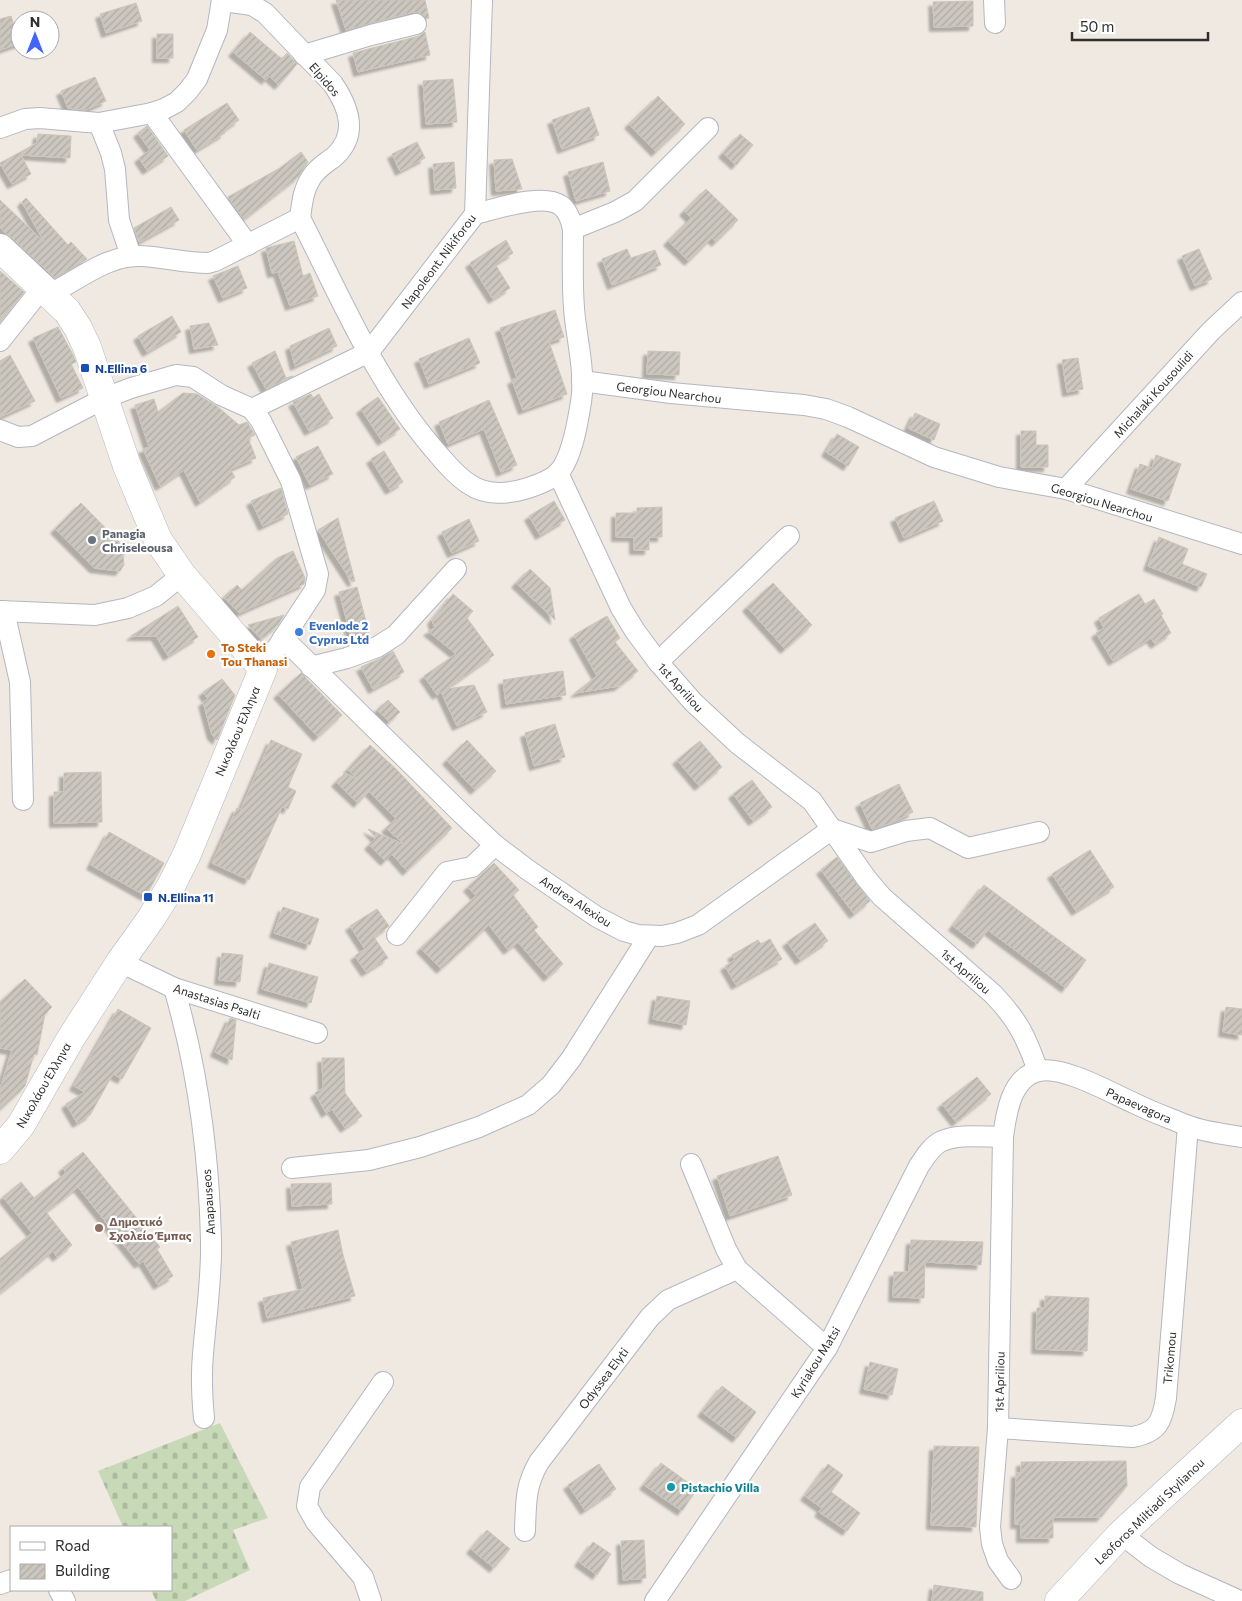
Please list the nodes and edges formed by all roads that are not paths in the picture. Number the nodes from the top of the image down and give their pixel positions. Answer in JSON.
{"nodes":[{"id":1,"x":222,"y":0,"type":"edge"},
{"id":2,"x":482,"y":0,"type":"edge"},
{"id":3,"x":994,"y":0,"type":"edge"},
{"id":4,"x":995,"y":23,"type":"dead end"},
{"id":5,"x":416,"y":24,"type":"dead end"},
{"id":6,"x":304,"y":55,"type":"junction"},
{"id":7,"x":152,"y":113,"type":"junction"},
{"id":8,"x":99,"y":123,"type":"junction"},
{"id":9,"x":0,"y":128,"type":"edge"},
{"id":10,"x":708,"y":128,"type":"dead end"},
{"id":11,"x":475,"y":214,"type":"junction"},
{"id":12,"x":300,"y":218,"type":"junction"},
{"id":13,"x":573,"y":229,"type":"junction"},
{"id":14,"x":248,"y":245,"type":"junction"},
{"id":15,"x":0,"y":248,"type":"edge"},
{"id":16,"x":131,"y":256,"type":"junction"},
{"id":17,"x":47,"y":292,"type":"junction"},
{"id":18,"x":1242,"y":302,"type":"edge"},
{"id":19,"x":0,"y":341,"type":"edge"},
{"id":20,"x":369,"y":352,"type":"junction"},
{"id":21,"x":582,"y":381,"type":"junction"},
{"id":22,"x":105,"y":398,"type":"junction"},
{"id":23,"x":252,"y":409,"type":"junction"},
{"id":24,"x":0,"y":430,"type":"edge"},
{"id":25,"x":558,"y":474,"type":"junction"},
{"id":26,"x":1066,"y":489,"type":"junction"},
{"id":27,"x":789,"y":536,"type":"dead end"},
{"id":28,"x":1242,"y":544,"type":"edge"},
{"id":29,"x":456,"y":569,"type":"dead end"},
{"id":30,"x":182,"y":575,"type":"junction"},
{"id":31,"x":2,"y":611,"type":"edge"},
{"id":32,"x":283,"y":638,"type":"junction"},
{"id":33,"x":658,"y":662,"type":"junction"},
{"id":34,"x":311,"y":666,"type":"junction"},
{"id":35,"x":263,"y":669,"type":"junction"},
{"id":36,"x":23,"y":800,"type":"dead end"},
{"id":37,"x":832,"y":829,"type":"junction"},
{"id":38,"x":1038,"y":832,"type":"dead end"},
{"id":39,"x":495,"y":844,"type":"junction"},
{"id":40,"x":397,"y":935,"type":"dead end"},
{"id":41,"x":649,"y":936,"type":"junction"},
{"id":42,"x":120,"y":962,"type":"junction"},
{"id":43,"x":174,"y":988,"type":"junction"},
{"id":44,"x":317,"y":1033,"type":"dead end"},
{"id":45,"x":1038,"y":1071,"type":"junction"},
{"id":46,"x":1188,"y":1126,"type":"junction"},
{"id":47,"x":1242,"y":1136,"type":"edge"},
{"id":48,"x":1003,"y":1138,"type":"junction"},
{"id":49,"x":0,"y":1150,"type":"edge"},
{"id":50,"x":691,"y":1164,"type":"dead end"},
{"id":51,"x":292,"y":1168,"type":"dead end"},
{"id":52,"x":737,"y":1269,"type":"junction"},
{"id":53,"x":827,"y":1348,"type":"junction"},
{"id":54,"x":383,"y":1382,"type":"dead end"},
{"id":55,"x":204,"y":1418,"type":"dead end"},
{"id":56,"x":1242,"y":1423,"type":"edge"},
{"id":57,"x":998,"y":1428,"type":"junction"},
{"id":58,"x":525,"y":1531,"type":"dead end"},
{"id":59,"x":1121,"y":1534,"type":"junction"},
{"id":60,"x":1011,"y":1579,"type":"dead end"},
{"id":61,"x":371,"y":1601,"type":"edge"},
{"id":62,"x":655,"y":1601,"type":"edge"},
{"id":63,"x":1059,"y":1601,"type":"edge"},
{"id":64,"x":1240,"y":1601,"type":"edge"}],
"edges":[{"from":1,"to":6,"type":"street","name":"Elpidos"},
{"from":1,"to":7,"type":"street"},
{"from":2,"to":11,"type":"street","name":"Napoleont. Nikiforou"},
{"from":3,"to":4,"type":"street"},
{"from":5,"to":6,"type":"street"},
{"from":6,"to":12,"type":"street","name":"Elpidos"},
{"from":7,"to":8,"type":"street"},
{"from":7,"to":14,"type":"street"},
{"from":8,"to":9,"type":"street"},
{"from":8,"to":16,"type":"street"},
{"from":10,"to":13,"type":"street"},
{"from":11,"to":13,"type":"street"},
{"from":11,"to":20,"type":"street","name":"Napoleont. Nikiforou"},
{"from":12,"to":14,"type":"street"},
{"from":12,"to":20,"type":"street"},
{"from":13,"to":21,"type":"street"},
{"from":14,"to":16,"type":"street"},
{"from":15,"to":17,"type":"street"},
{"from":16,"to":17,"type":"street"},
{"from":17,"to":19,"type":"street"},
{"from":17,"to":22,"type":"street"},
{"from":18,"to":26,"type":"street","name":"Michalaki Kousoulidi"},
{"from":20,"to":23,"type":"street","name":"Napoleont. Nikiforou"},
{"from":20,"to":25,"type":"street"},
{"from":21,"to":25,"type":"street"},
{"from":21,"to":26,"type":"street","name":"Georgiou Nearchou"},
{"from":22,"to":23,"type":"street"},
{"from":22,"to":24,"type":"street"},
{"from":22,"to":30,"type":"street"},
{"from":23,"to":32,"type":"street"},
{"from":25,"to":33,"type":"street","name":"1st Apriliou"},
{"from":26,"to":28,"type":"street","name":"Georgiou Nearchou"},
{"from":27,"to":33,"type":"street"},
{"from":29,"to":34,"type":"street"},
{"from":30,"to":31,"type":"street"},
{"from":30,"to":35,"type":"street"},
{"from":31,"to":36,"type":"street"},
{"from":32,"to":34,"type":"street","name":"Andrea Alexiou"},
{"from":32,"to":35,"type":"street"},
{"from":33,"to":37,"type":"street","name":"1st Apriliou"},
{"from":34,"to":39,"type":"street","name":"Andrea Alexiou"},
{"from":35,"to":42,"type":"street","name":"Νικολάου Έλληνα"},
{"from":37,"to":38,"type":"street"},
{"from":37,"to":41,"type":"street","name":"Andrea Alexiou"},
{"from":37,"to":45,"type":"street","name":"1st Apriliou"},
{"from":39,"to":40,"type":"street"},
{"from":39,"to":41,"type":"street","name":"Andrea Alexiou"},
{"from":41,"to":51,"type":"street"},
{"from":42,"to":43,"type":"street","name":"Anastasias Psalti"},
{"from":42,"to":49,"type":"street","name":"Νικολάου Έλληνα"},
{"from":43,"to":44,"type":"street","name":"Anastasias Psalti"},
{"from":43,"to":55,"type":"street","name":"Anapauseos"},
{"from":45,"to":46,"type":"street","name":"Papaevagora"},
{"from":45,"to":48,"type":"street","name":"1st Apriliou"},
{"from":46,"to":47,"type":"street","name":"Papaevagora"},
{"from":46,"to":57,"type":"street","name":"Trikomou"},
{"from":48,"to":53,"type":"street","name":"Kyriakou Matsi"},
{"from":48,"to":57,"type":"street","name":"1st Apriliou"},
{"from":50,"to":52,"type":"street"},
{"from":52,"to":53,"type":"street"},
{"from":52,"to":58,"type":"street","name":"Odyssea Elyti"},
{"from":53,"to":62,"type":"street","name":"Kyriakou Matsi"},
{"from":54,"to":61,"type":"street"},
{"from":56,"to":59,"type":"street","name":"Leoforos Miltiadi Stylianou"},
{"from":57,"to":60,"type":"street","name":"1st Apriliou"},
{"from":59,"to":63,"type":"street","name":"Leoforos Miltiadi Stylianou"},
{"from":59,"to":64,"type":"street"}]}
